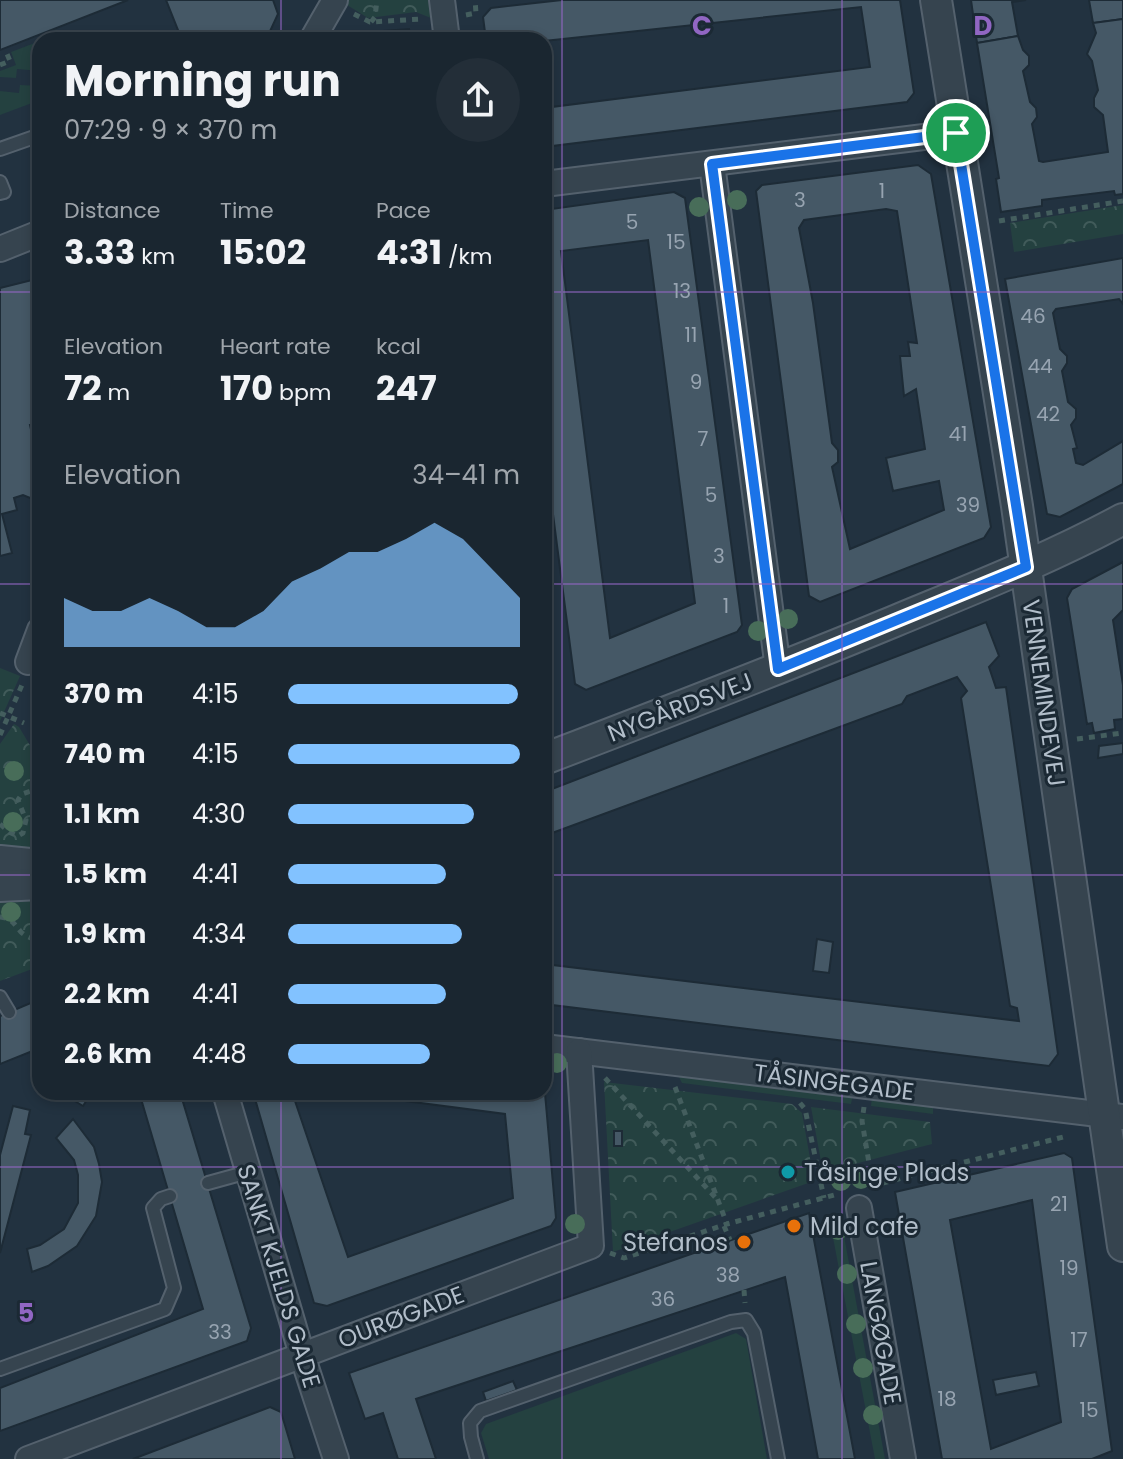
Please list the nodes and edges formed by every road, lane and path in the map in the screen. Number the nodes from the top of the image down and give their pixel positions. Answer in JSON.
{"nodes":[{"id":1,"x":377,"y":0,"type":"edge"},
{"id":2,"x":475,"y":0,"type":"edge"},
{"id":3,"x":936,"y":0,"type":"edge"},
{"id":4,"x":334,"y":1,"type":"edge"},
{"id":5,"x":444,"y":19,"type":"edge"},
{"id":6,"x":370,"y":22,"type":"junction"},
{"id":7,"x":317,"y":32,"type":"edge"},
{"id":8,"x":7,"y":54,"type":"dead end"},
{"id":9,"x":0,"y":65,"type":"edge"},
{"id":10,"x":956,"y":133,"type":"junction"},
{"id":11,"x":32,"y":138,"type":"edge"},
{"id":12,"x":0,"y":149,"type":"edge"},
{"id":13,"x":712,"y":164,"type":"junction"},
{"id":14,"x":0,"y":182,"type":"edge"},
{"id":15,"x":552,"y":183,"type":"edge"},
{"id":16,"x":0,"y":193,"type":"edge"},
{"id":17,"x":1123,"y":201,"type":"edge"},
{"id":18,"x":970,"y":225,"type":"junction"},
{"id":19,"x":32,"y":236,"type":"edge"},
{"id":20,"x":0,"y":249,"type":"edge"},
{"id":21,"x":1123,"y":519,"type":"edge"},
{"id":22,"x":1026,"y":567,"type":"junction"},
{"id":23,"x":32,"y":651,"type":"edge"},
{"id":24,"x":28,"y":662,"type":"joint"},
{"id":25,"x":778,"y":669,"type":"junction"},
{"id":26,"x":0,"y":713,"type":"edge"},
{"id":27,"x":10,"y":717,"type":"junction"},
{"id":28,"x":24,"y":723,"type":"dead end"},
{"id":29,"x":1123,"y":733,"type":"edge"},
{"id":30,"x":0,"y":735,"type":"edge"},
{"id":31,"x":1052,"y":742,"type":"junction"},
{"id":32,"x":552,"y":756,"type":"edge"},
{"id":33,"x":32,"y":791,"type":"edge"},
{"id":34,"x":0,"y":824,"type":"edge"},
{"id":35,"x":0,"y":861,"type":"edge"},
{"id":36,"x":32,"y":864,"type":"edge"},
{"id":37,"x":32,"y":884,"type":"edge"},
{"id":38,"x":0,"y":886,"type":"edge"},
{"id":39,"x":0,"y":917,"type":"edge"},
{"id":40,"x":32,"y":937,"type":"edge"},
{"id":41,"x":0,"y":997,"type":"edge"},
{"id":42,"x":9,"y":1012,"type":"dead end"},
{"id":43,"x":552,"y":1048,"type":"edge"},
{"id":44,"x":579,"y":1051,"type":"junction"},
{"id":45,"x":673,"y":1063,"type":"junction"},
{"id":46,"x":603,"y":1077,"type":"dead end"},
{"id":47,"x":802,"y":1078,"type":"junction"},
{"id":48,"x":865,"y":1086,"type":"junction"},
{"id":49,"x":227,"y":1100,"type":"edge"},
{"id":50,"x":1103,"y":1115,"type":"edge"},
{"id":51,"x":248,"y":1172,"type":"junction"},
{"id":52,"x":208,"y":1183,"type":"dead end"},
{"id":53,"x":170,"y":1196,"type":"dead end"},
{"id":54,"x":824,"y":1198,"type":"dead end"},
{"id":55,"x":718,"y":1201,"type":"junction"},
{"id":56,"x":859,"y":1208,"type":"joint"},
{"id":57,"x":730,"y":1240,"type":"dead end"},
{"id":58,"x":1123,"y":1246,"type":"edge"},
{"id":59,"x":302,"y":1355,"type":"junction"},
{"id":60,"x":0,"y":1369,"type":"edge"},
{"id":61,"x":28,"y":1459,"type":"edge"},
{"id":62,"x":336,"y":1459,"type":"edge"},
{"id":63,"x":477,"y":1459,"type":"edge"},
{"id":64,"x":778,"y":1459,"type":"edge"},
{"id":65,"x":903,"y":1459,"type":"edge"}],
"edges":[{"from":1,"to":6,"type":"path"},
{"from":2,"to":5,"type":"path"},
{"from":3,"to":10,"type":"street","name":"VENNEMINDEVEJ"},
{"from":4,"to":6,"type":"path"},
{"from":4,"to":7,"type":"street"},
{"from":5,"to":6,"type":"path"},
{"from":8,"to":9,"type":"path"},
{"from":10,"to":13,"type":"street"},
{"from":10,"to":18,"type":"street","name":"VENNEMINDEVEJ"},
{"from":11,"to":12,"type":"lane"},
{"from":13,"to":15,"type":"street"},
{"from":13,"to":25,"type":"street"},
{"from":14,"to":16,"type":"lane"},
{"from":17,"to":18,"type":"path"},
{"from":18,"to":22,"type":"street","name":"VENNEMINDEVEJ"},
{"from":19,"to":20,"type":"street"},
{"from":21,"to":22,"type":"street","name":"NYGÅRDSVEJ"},
{"from":22,"to":25,"type":"street","name":"NYGÅRDSVEJ"},
{"from":22,"to":31,"type":"street","name":"VENNEMINDEVEJ"},
{"from":23,"to":24,"type":"street"},
{"from":24,"to":27,"type":"path"},
{"from":25,"to":32,"type":"street","name":"NYGÅRDSVEJ"},
{"from":26,"to":27,"type":"path"},
{"from":27,"to":28,"type":"path"},
{"from":27,"to":30,"type":"path"},
{"from":29,"to":31,"type":"path"},
{"from":31,"to":50,"type":"street","name":"VENNEMINDEVEJ"},
{"from":33,"to":34,"type":"path"},
{"from":35,"to":36,"type":"street"},
{"from":37,"to":38,"type":"street"},
{"from":39,"to":40,"type":"path"},
{"from":41,"to":42,"type":"lane"},
{"from":43,"to":44,"type":"street","name":"TÅSINGEGADE"},
{"from":44,"to":45,"type":"street","name":"TÅSINGEGADE"},
{"from":44,"to":59,"type":"street","name":"OURØGADE"},
{"from":45,"to":47,"type":"street","name":"TÅSINGEGADE"},
{"from":45,"to":55,"type":"path"},
{"from":46,"to":55,"type":"path"},
{"from":47,"to":48,"type":"street","name":"TÅSINGEGADE"},
{"from":47,"to":54,"type":"path"},
{"from":48,"to":50,"type":"street","name":"TÅSINGEGADE"},
{"from":48,"to":56,"type":"path"},
{"from":49,"to":51,"type":"street","name":"SANKT KJELDS GADE"},
{"from":50,"to":58,"type":"street","name":"VENNEMINDEVEJ"},
{"from":51,"to":52,"type":"lane"},
{"from":51,"to":59,"type":"street","name":"SANKT KJELDS GADE"},
{"from":53,"to":60,"type":"lane"},
{"from":55,"to":57,"type":"path"},
{"from":56,"to":65,"type":"street","name":"LANGØGADE"},
{"from":59,"to":61,"type":"street","name":"OURØGADE"},
{"from":59,"to":62,"type":"street","name":"SANKT KJELDS GADE"},
{"from":63,"to":64,"type":"lane"}]}
